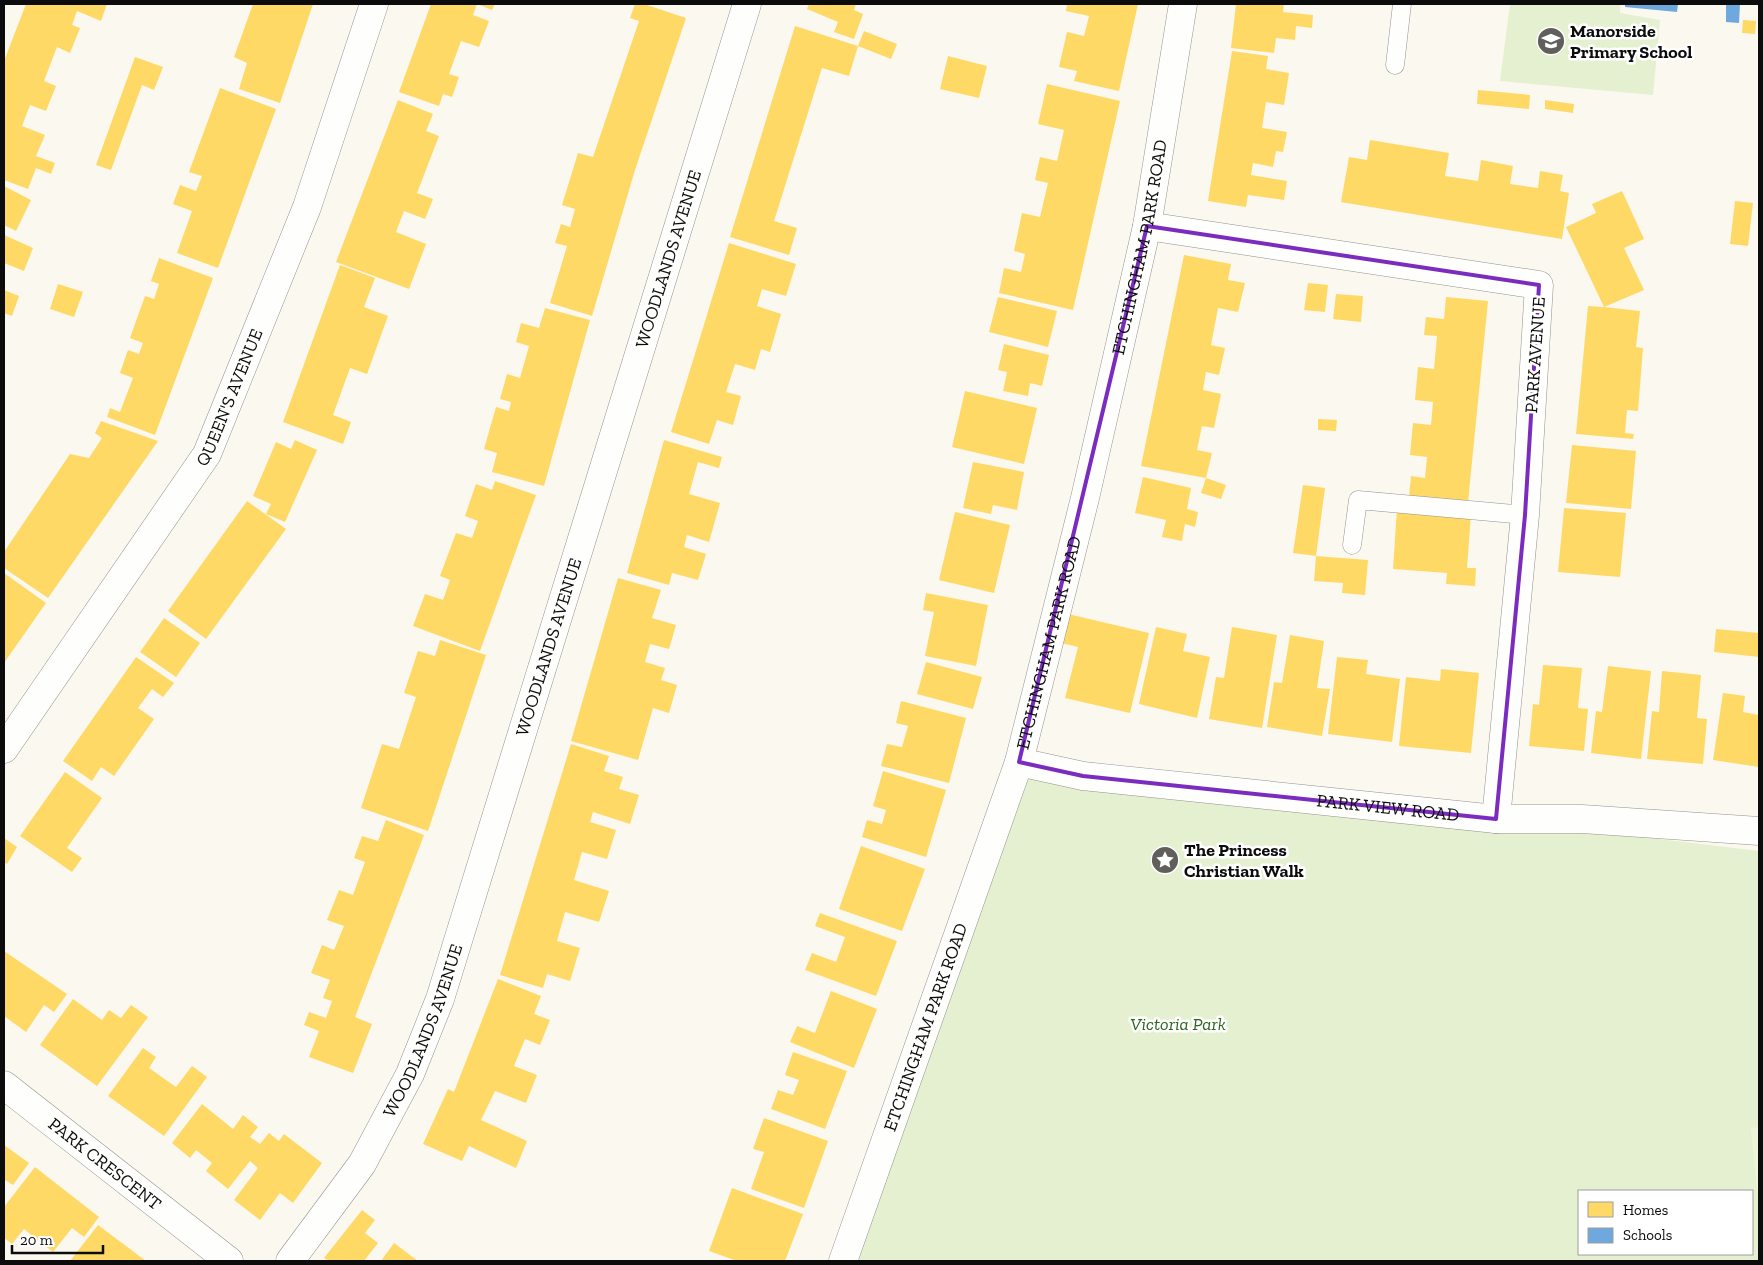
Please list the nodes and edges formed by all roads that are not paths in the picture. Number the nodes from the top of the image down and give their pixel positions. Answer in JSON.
{"nodes":[{"id":1,"x":374,"y":4,"type":"edge"},
{"id":2,"x":747,"y":4,"type":"edge"},
{"id":3,"x":1183,"y":4,"type":"edge"},
{"id":4,"x":1402,"y":4,"type":"edge"},
{"id":5,"x":1394,"y":65,"type":"dead end"},
{"id":6,"x":1147,"y":226,"type":"junction"},
{"id":7,"x":1525,"y":515,"type":"junction"},
{"id":8,"x":1352,"y":544,"type":"dead end"},
{"id":9,"x":4,"y":749,"type":"edge"},
{"id":10,"x":1019,"y":762,"type":"junction"},
{"id":11,"x":1496,"y":819,"type":"junction"},
{"id":12,"x":1759,"y":831,"type":"edge"},
{"id":13,"x":4,"y":1085,"type":"edge"},
{"id":14,"x":229,"y":1261,"type":"edge"},
{"id":15,"x":290,"y":1261,"type":"edge"},
{"id":16,"x":843,"y":1261,"type":"edge"}],
"edges":[{"from":1,"to":9,"type":"street","name":"QUEEN'S AVENUE"},
{"from":2,"to":15,"type":"street","name":"WOODLANDS AVENUE"},
{"from":3,"to":6,"type":"street","name":"ETCHINGHAM PARK ROAD"},
{"from":4,"to":5,"type":"lane"},
{"from":6,"to":7,"type":"street","name":"PARK AVENUE"},
{"from":6,"to":10,"type":"street","name":"ETCHINGHAM PARK ROAD"},
{"from":7,"to":8,"type":"lane"},
{"from":7,"to":11,"type":"street","name":"PARK AVENUE"},
{"from":10,"to":11,"type":"street","name":"PARK VIEW ROAD"},
{"from":10,"to":16,"type":"street","name":"ETCHINGHAM PARK ROAD"},
{"from":11,"to":12,"type":"street","name":"PARK VIEW ROAD"},
{"from":13,"to":14,"type":"street","name":"PARK CRESCENT"}]}
